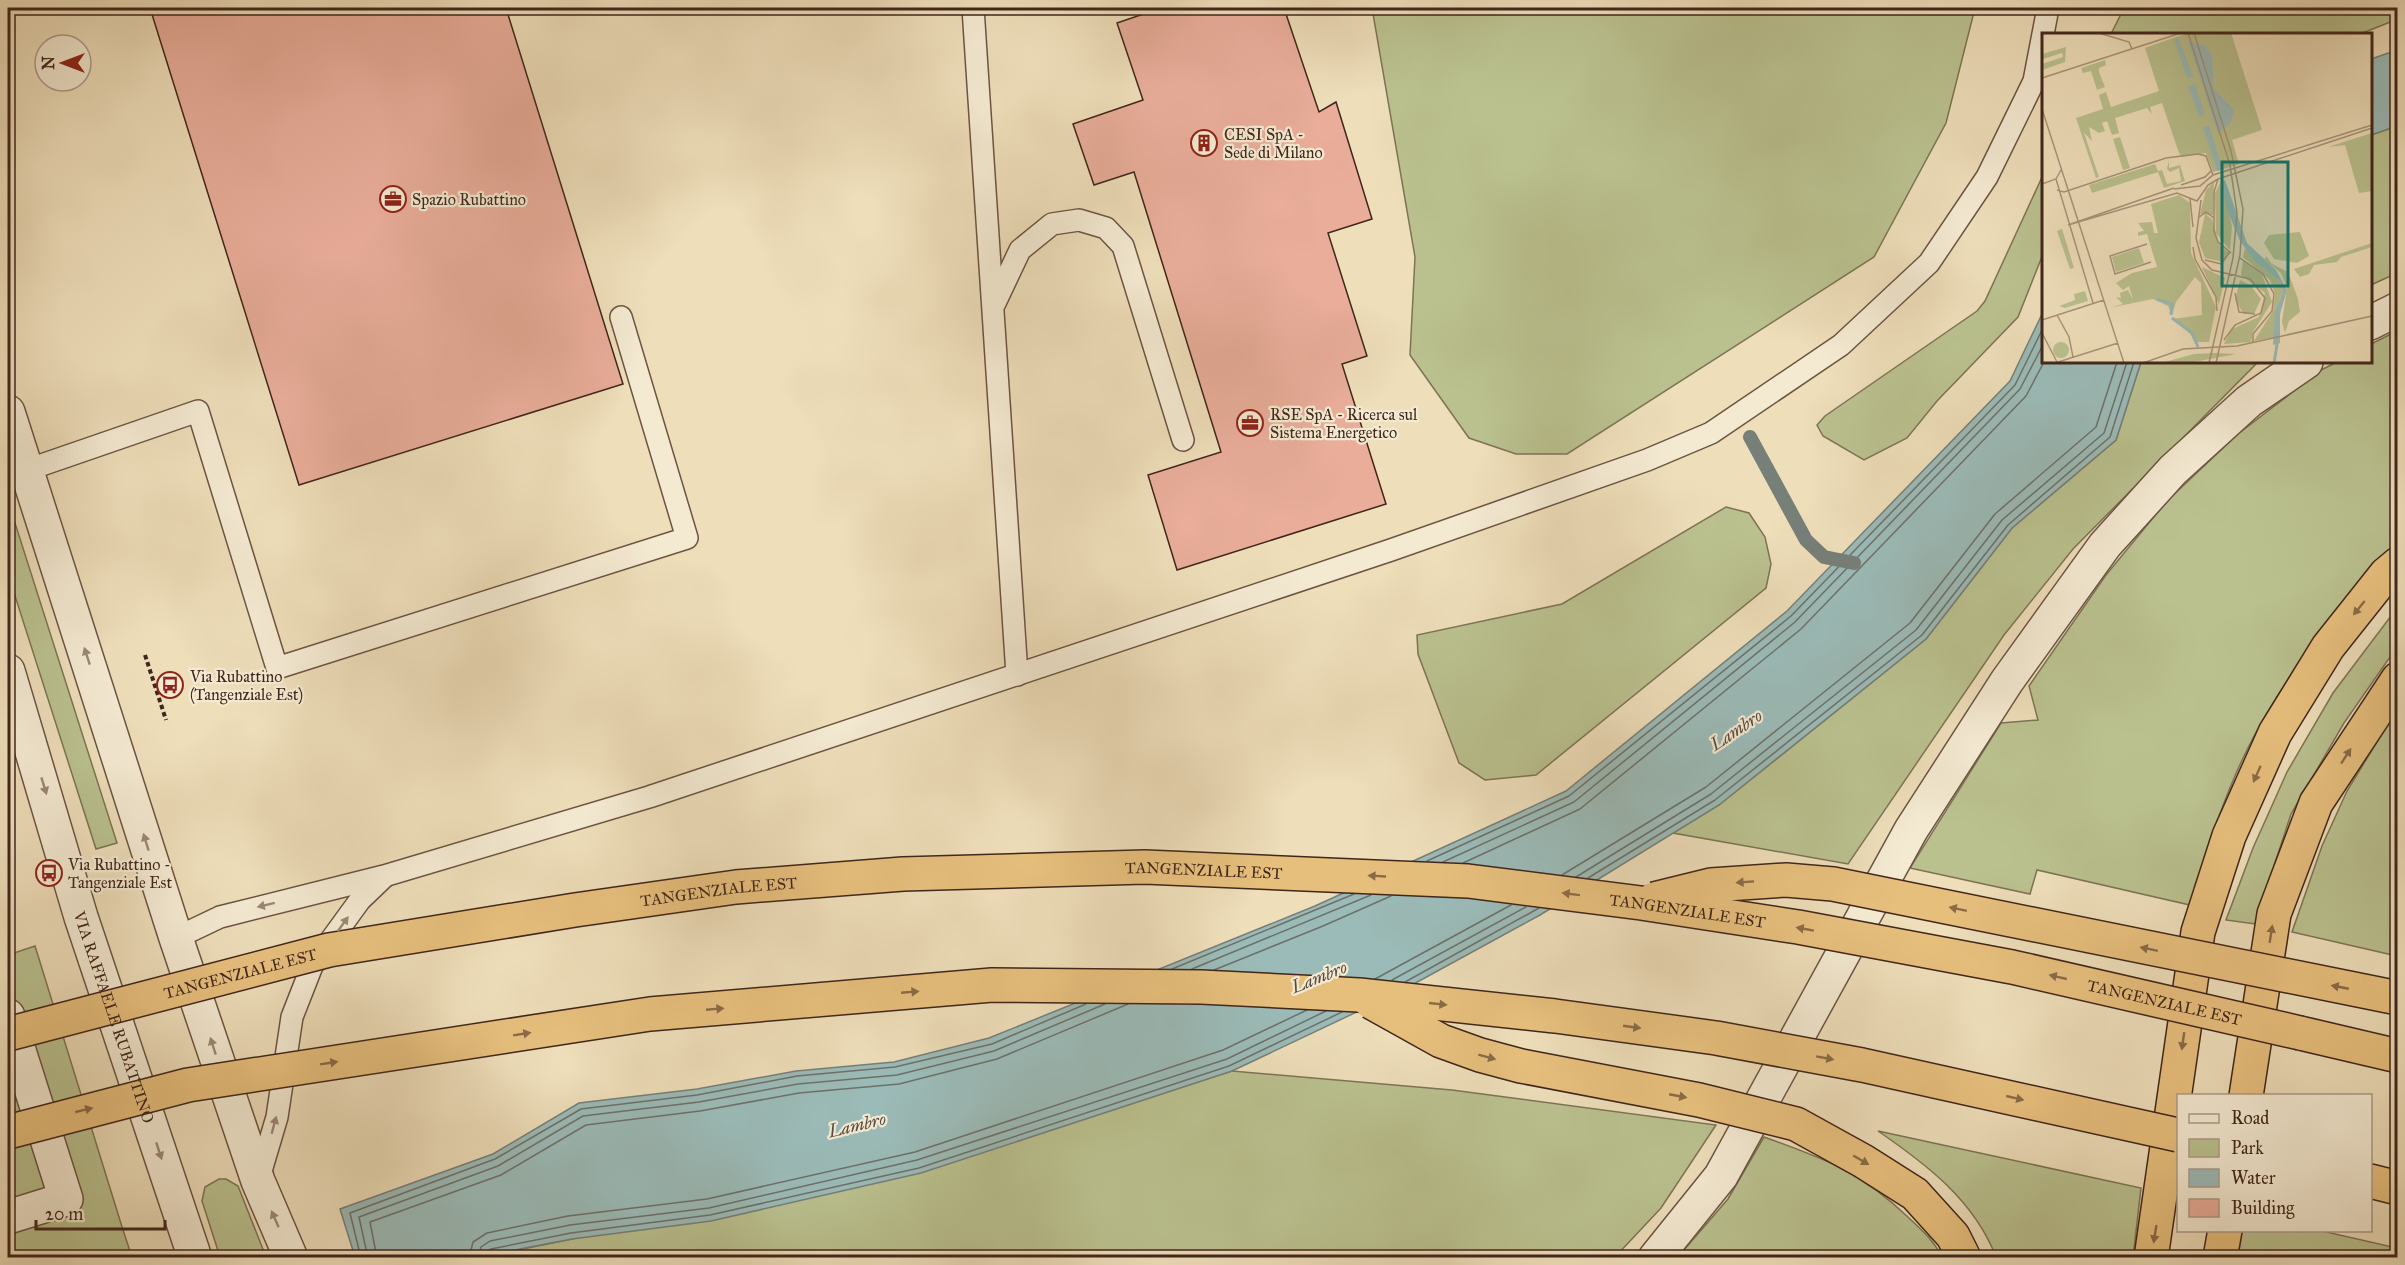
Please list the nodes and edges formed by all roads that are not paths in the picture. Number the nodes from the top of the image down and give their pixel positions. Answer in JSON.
{"nodes":[{"id":1,"x":973,"y":8,"type":"edge"},
{"id":2,"x":2048,"y":8,"type":"edge"},
{"id":3,"x":2043,"y":33,"type":"edge"},
{"id":4,"x":2042,"y":39,"type":"edge"},
{"id":5,"x":993,"y":306,"type":"junction"},
{"id":6,"x":2397,"y":309,"type":"edge"},
{"id":7,"x":621,"y":317,"type":"dead end"},
{"id":8,"x":2372,"y":322,"type":"edge"},
{"id":9,"x":2305,"y":363,"type":"edge"},
{"id":10,"x":8,"y":412,"type":"edge"},
{"id":11,"x":1183,"y":440,"type":"dead end"},
{"id":12,"x":27,"y":470,"type":"junction"},
{"id":13,"x":2397,"y":564,"type":"edge"},
{"id":14,"x":8,"y":671,"type":"edge"},
{"id":15,"x":1017,"y":675,"type":"junction"},
{"id":16,"x":2397,"y":679,"type":"edge"},
{"id":17,"x":384,"y":876,"type":"junction"},
{"id":18,"x":1641,"y":903,"type":"junction"},
{"id":19,"x":176,"y":938,"type":"junction"},
{"id":20,"x":1359,"y":995,"type":"junction"},
{"id":21,"x":2397,"y":998,"type":"edge"},
{"id":22,"x":8,"y":1016,"type":"edge"},
{"id":23,"x":8,"y":1034,"type":"edge"},
{"id":24,"x":2397,"y":1056,"type":"edge"},
{"id":25,"x":2246,"y":1094,"type":"edge"},
{"id":26,"x":8,"y":1132,"type":"edge"},
{"id":27,"x":2177,"y":1135,"type":"edge"},
{"id":28,"x":258,"y":1181,"type":"junction"},
{"id":29,"x":2372,"y":1182,"type":"edge"},
{"id":30,"x":2397,"y":1188,"type":"edge"},
{"id":31,"x":8,"y":1217,"type":"edge"},
{"id":32,"x":2224,"y":1232,"type":"edge"},
{"id":33,"x":195,"y":1257,"type":"edge"},
{"id":34,"x":291,"y":1257,"type":"edge"},
{"id":35,"x":1655,"y":1257,"type":"edge"},
{"id":36,"x":1964,"y":1257,"type":"edge"},
{"id":37,"x":2151,"y":1257,"type":"edge"},
{"id":38,"x":2220,"y":1257,"type":"edge"}],
"edges":[{"from":1,"to":5,"type":"lane"},
{"from":2,"to":3,"type":"lane"},
{"from":4,"to":15,"type":"lane"},
{"from":5,"to":11,"type":"lane"},
{"from":5,"to":15,"type":"lane"},
{"from":6,"to":8,"type":"street"},
{"from":7,"to":12,"type":"lane"},
{"from":9,"to":35,"type":"street"},
{"from":10,"to":12,"type":"street"},
{"from":19,"to":12,"type":"street","one_way":true},
{"from":13,"to":37,"type":"highway","one_way":true},
{"from":14,"to":33,"type":"street","name":"VIA RAFFAELE RUBATTINO","one_way":true},
{"from":15,"to":17,"type":"lane"},
{"from":25,"to":16,"type":"highway","one_way":true},
{"from":17,"to":19,"type":"lane","one_way":true},
{"from":28,"to":17,"type":"lane","one_way":true},
{"from":21,"to":18,"type":"highway","one_way":true,"bridge":true},
{"from":18,"to":23,"type":"highway","name":"TANGENZIALE EST","one_way":true,"bridge":true},
{"from":24,"to":18,"type":"highway","name":"TANGENZIALE EST","one_way":true,"bridge":true},
{"from":28,"to":19,"type":"street","one_way":true},
{"from":26,"to":20,"type":"highway","one_way":true,"bridge":true},
{"from":20,"to":27,"type":"highway","one_way":true,"bridge":true},
{"from":20,"to":36,"type":"highway","one_way":true,"bridge":true},
{"from":22,"to":31,"type":"street"},
{"from":34,"to":28,"type":"street","one_way":true},
{"from":29,"to":30,"type":"highway"},
{"from":32,"to":38,"type":"highway"}]}
